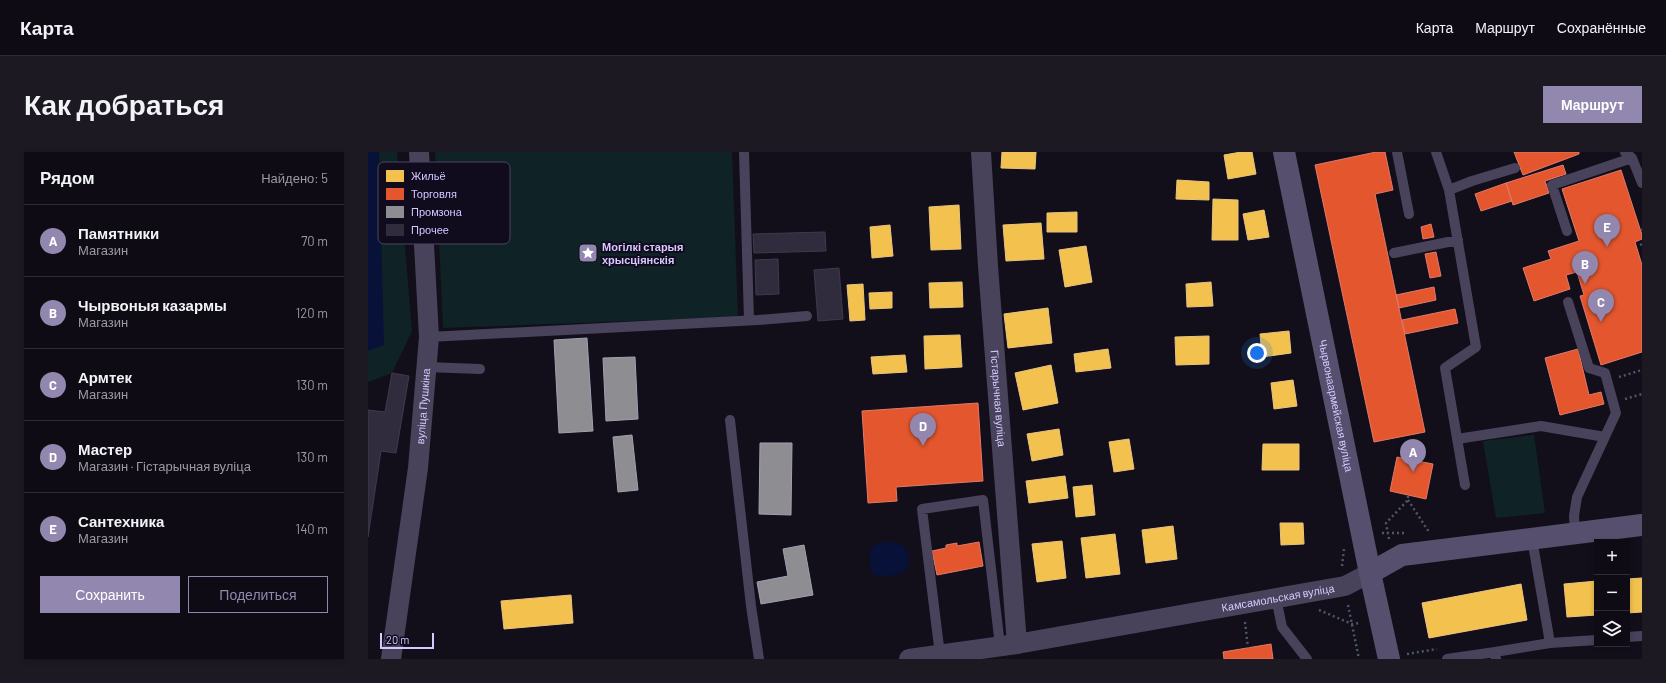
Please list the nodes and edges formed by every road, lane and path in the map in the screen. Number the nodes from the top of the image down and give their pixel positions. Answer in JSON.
{"nodes":[{"id":1,"x":419,"y":152,"type":"edge"},
{"id":2,"x":744,"y":152,"type":"edge"},
{"id":3,"x":981,"y":152,"type":"edge"},
{"id":4,"x":1284,"y":152,"type":"edge"},
{"id":5,"x":1397,"y":152,"type":"edge"},
{"id":6,"x":1436,"y":152,"type":"edge"},
{"id":7,"x":1629,"y":155,"type":"edge"},
{"id":8,"x":420,"y":162,"type":"edge"},
{"id":9,"x":1515,"y":168,"type":"dead end"},
{"id":10,"x":1642,"y":183,"type":"edge"},
{"id":11,"x":1449,"y":190,"type":"junction"},
{"id":12,"x":1410,"y":214,"type":"dead end"},
{"id":13,"x":1567,"y":231,"type":"dead end"},
{"id":14,"x":1458,"y":240,"type":"junction"},
{"id":15,"x":424,"y":244,"type":"edge"},
{"id":16,"x":1394,"y":253,"type":"dead end"},
{"id":17,"x":1568,"y":302,"type":"dead end"},
{"id":18,"x":808,"y":316,"type":"dead end"},
{"id":19,"x":749,"y":320,"type":"junction"},
{"id":20,"x":429,"y":337,"type":"junction"},
{"id":21,"x":426,"y":368,"type":"junction"},
{"id":22,"x":480,"y":369,"type":"dead end"},
{"id":23,"x":1642,"y":370,"type":"edge"},
{"id":24,"x":1607,"y":380,"type":"junction"},
{"id":25,"x":730,"y":420,"type":"dead end"},
{"id":26,"x":1605,"y":437,"type":"junction"},
{"id":27,"x":1457,"y":439,"type":"junction"},
{"id":28,"x":1465,"y":485,"type":"dead end"},
{"id":29,"x":1408,"y":495,"type":"dead end"},
{"id":30,"x":1408,"y":500,"type":"junction"},
{"id":31,"x":1642,"y":525,"type":"edge"},
{"id":32,"x":1429,"y":532,"type":"dead end"},
{"id":33,"x":1388,"y":533,"type":"dead end"},
{"id":34,"x":1575,"y":533,"type":"junction"},
{"id":35,"x":1532,"y":539,"type":"junction"},
{"id":36,"x":1370,"y":573,"type":"junction"},
{"id":37,"x":1276,"y":598,"type":"junction"},
{"id":38,"x":1348,"y":604,"type":"dead end"},
{"id":39,"x":1245,"y":619,"type":"dead end"},
{"id":40,"x":1642,"y":636,"type":"edge"},
{"id":41,"x":1630,"y":637,"type":"edge"},
{"id":42,"x":1594,"y":640,"type":"edge"},
{"id":43,"x":1550,"y":644,"type":"junction"},
{"id":44,"x":1009,"y":645,"type":"junction"},
{"id":45,"x":1248,"y":648,"type":"dead end"},
{"id":46,"x":940,"y":655,"type":"junction"},
{"id":47,"x":1495,"y":656,"type":"edge"},
{"id":48,"x":391,"y":659,"type":"edge"},
{"id":49,"x":759,"y":659,"type":"edge"},
{"id":50,"x":909,"y":659,"type":"edge"},
{"id":51,"x":1307,"y":659,"type":"edge"},
{"id":52,"x":1359,"y":659,"type":"edge"},
{"id":53,"x":1389,"y":659,"type":"edge"},
{"id":54,"x":1447,"y":659,"type":"edge"}],
"edges":[{"from":1,"to":8,"type":"street","name":"вуліца Пушкіна"},
{"from":2,"to":19,"type":"lane"},
{"from":3,"to":44,"type":"street","name":"Гістарычная вуліца"},
{"from":4,"to":36,"type":"main road","name":"Чырвонаармейская вуліца"},
{"from":5,"to":12,"type":"lane"},
{"from":6,"to":11,"type":"lane"},
{"from":7,"to":10,"type":"lane"},
{"from":7,"to":13,"type":"lane"},
{"from":9,"to":11,"type":"lane"},
{"from":11,"to":14,"type":"lane"},
{"from":14,"to":16,"type":"lane"},
{"from":14,"to":27,"type":"lane"},
{"from":15,"to":20,"type":"street","name":"вуліца Пушкіна"},
{"from":17,"to":24,"type":"lane"},
{"from":18,"to":19,"type":"lane"},
{"from":19,"to":20,"type":"lane"},
{"from":20,"to":21,"type":"street","name":"вуліца Пушкіна"},
{"from":21,"to":22,"type":"lane"},
{"from":21,"to":48,"type":"street","name":"вуліца Пушкіна"},
{"from":23,"to":24,"type":"path"},
{"from":24,"to":26,"type":"lane"},
{"from":25,"to":49,"type":"lane"},
{"from":26,"to":27,"type":"lane"},
{"from":26,"to":34,"type":"lane"},
{"from":27,"to":28,"type":"lane"},
{"from":29,"to":30,"type":"path"},
{"from":30,"to":32,"type":"path"},
{"from":30,"to":33,"type":"path"},
{"from":31,"to":34,"type":"main road","name":"Камсамольская вуліца"},
{"from":34,"to":35,"type":"main road","name":"Камсамольская вуліца"},
{"from":35,"to":36,"type":"main road","name":"Камсамольская вуліца"},
{"from":35,"to":43,"type":"lane"},
{"from":36,"to":37,"type":"street","name":"Камсамольская вуліца"},
{"from":36,"to":53,"type":"main road","name":"Чырвонаармейская вуліца"},
{"from":37,"to":44,"type":"street","name":"Камсамольская вуліца"},
{"from":37,"to":51,"type":"lane"},
{"from":38,"to":52,"type":"path"},
{"from":39,"to":45,"type":"path"},
{"from":40,"to":41,"type":"lane"},
{"from":42,"to":43,"type":"lane"},
{"from":43,"to":47,"type":"lane"},
{"from":44,"to":46,"type":"street","name":"Камсамольская вуліца"},
{"from":44,"to":46,"type":"lane"},
{"from":46,"to":50,"type":"street","name":"Камсамольская вуліца"},
{"from":47,"to":54,"type":"lane"}]}
